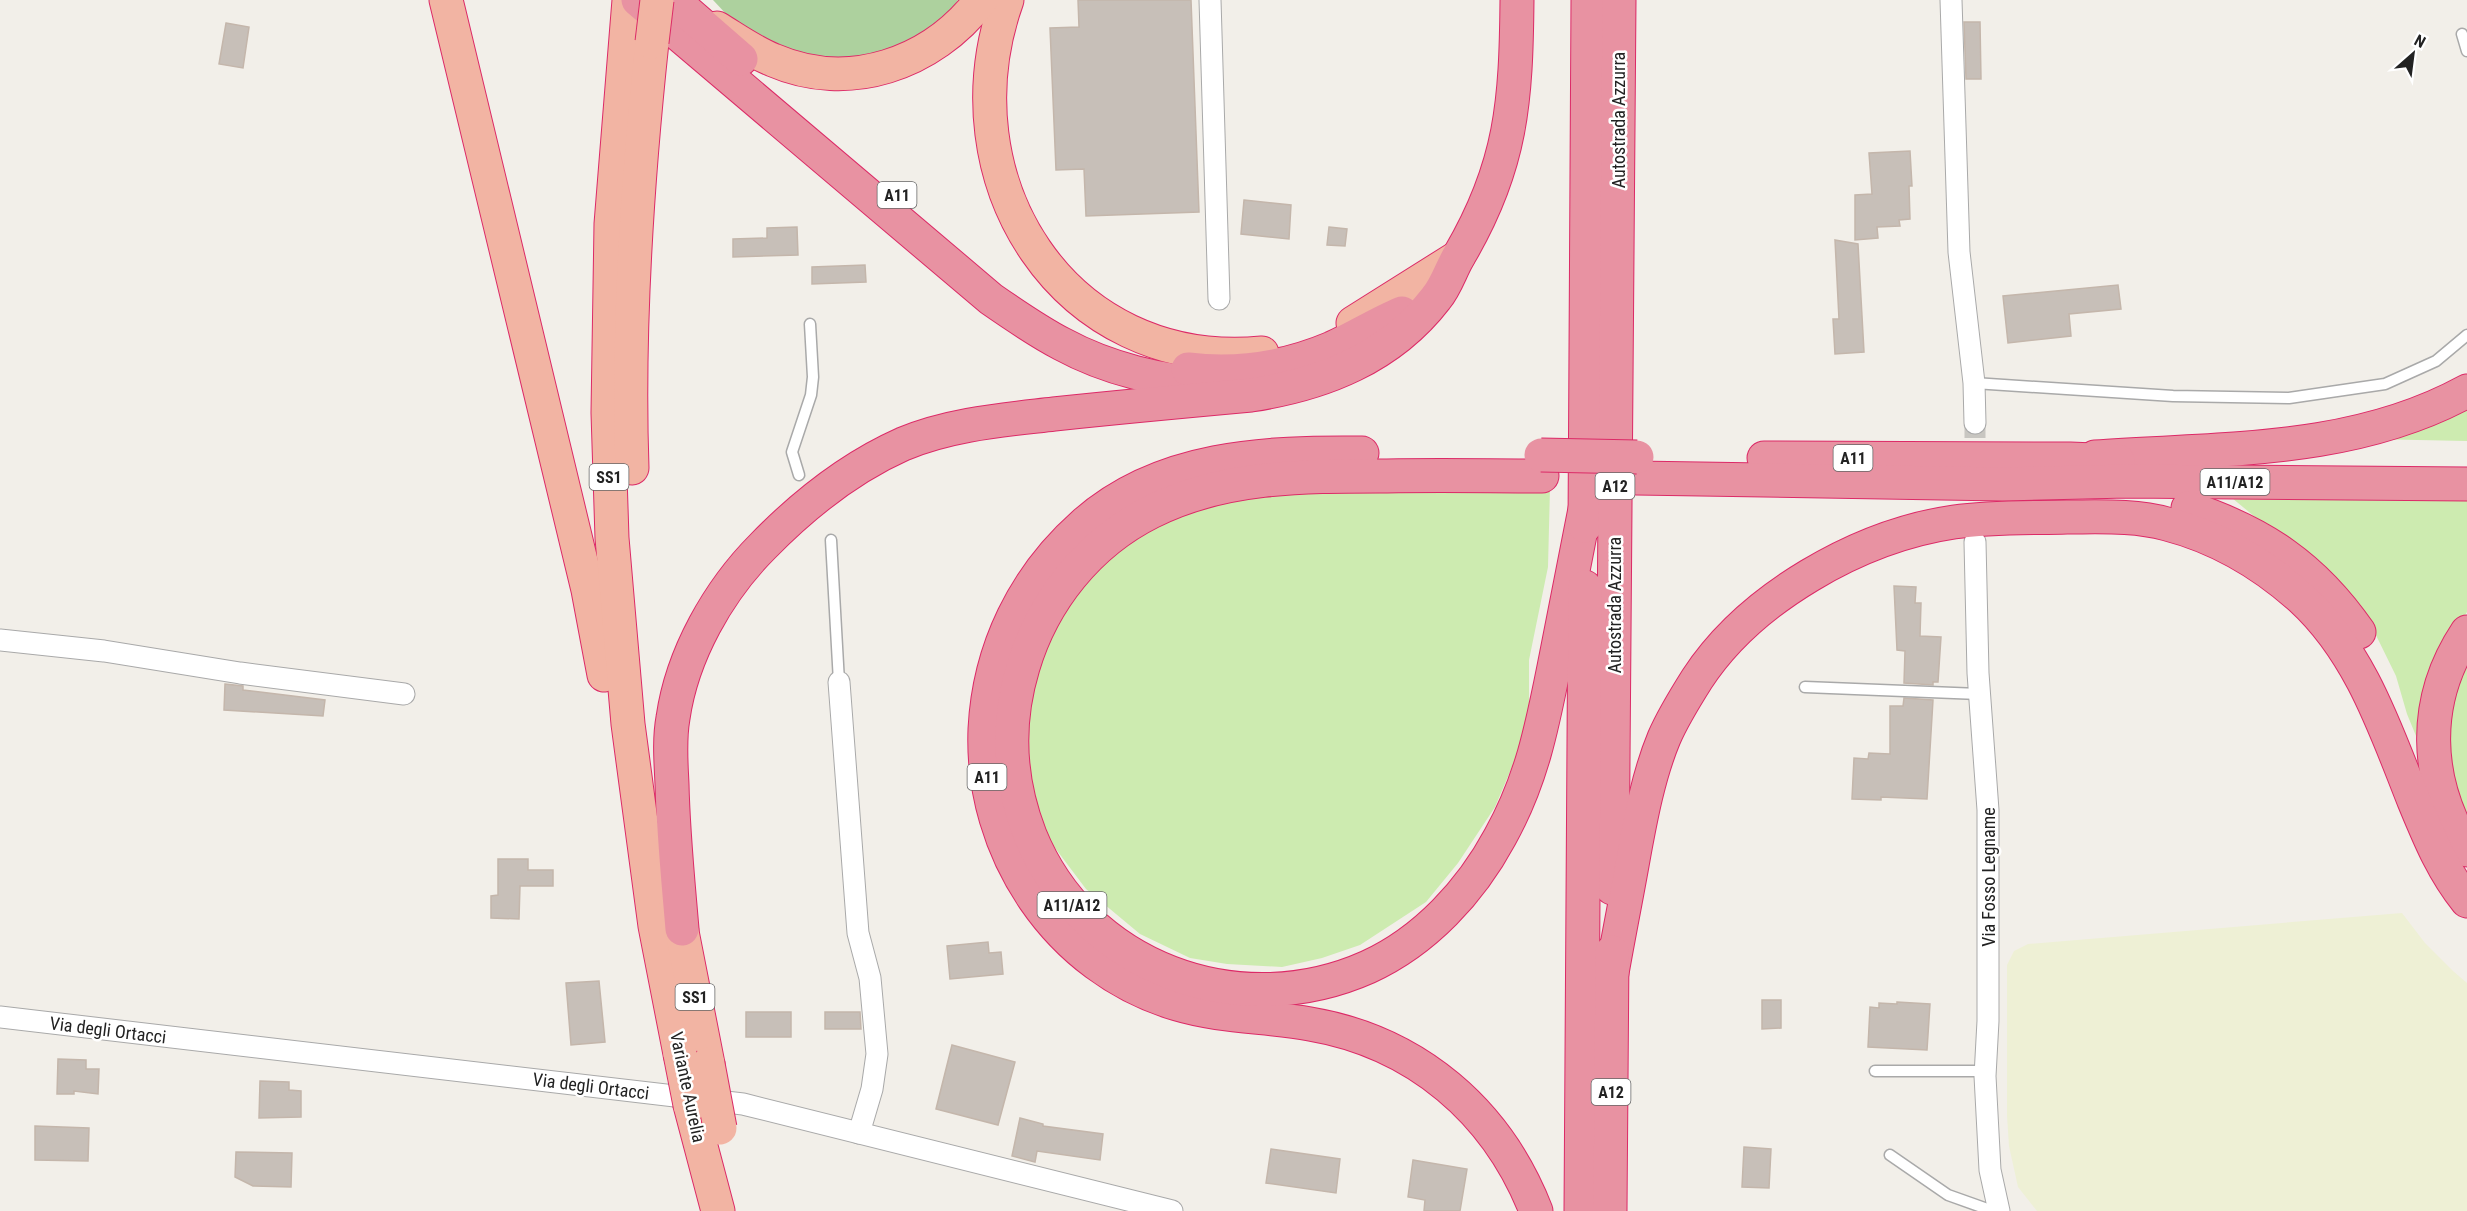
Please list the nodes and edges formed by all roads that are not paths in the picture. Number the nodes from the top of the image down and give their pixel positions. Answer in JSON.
{"nodes":[{"id":1,"x":446,"y":0,"type":"edge"},
{"id":2,"x":981,"y":0,"type":"edge"},
{"id":3,"x":1007,"y":0,"type":"edge"},
{"id":4,"x":1210,"y":0,"type":"edge"},
{"id":5,"x":1517,"y":0,"type":"edge"},
{"id":6,"x":1588,"y":0,"type":"edge"},
{"id":7,"x":1619,"y":0,"type":"edge"},
{"id":8,"x":1951,"y":0,"type":"edge"},
{"id":9,"x":670,"y":2,"type":"edge"},
{"id":10,"x":636,"y":17,"type":"edge"},
{"id":11,"x":2462,"y":34,"type":"dead end"},
{"id":12,"x":2467,"y":51,"type":"edge"},
{"id":13,"x":1458,"y":257,"type":"junction"},
{"id":14,"x":1219,"y":299,"type":"dead end"},
{"id":15,"x":810,"y":324,"type":"dead end"},
{"id":16,"x":2467,"y":335,"type":"edge"},
{"id":17,"x":1136,"y":354,"type":"junction"},
{"id":18,"x":1974,"y":383,"type":"junction"},
{"id":19,"x":2467,"y":391,"type":"edge"},
{"id":20,"x":1976,"y":423,"type":"tunnel mouth"},
{"id":21,"x":2070,"y":459,"type":"junction"},
{"id":22,"x":1541,"y":466,"type":"junction"},
{"id":23,"x":1636,"y":468,"type":"junction"},
{"id":24,"x":2467,"y":469,"type":"edge"},
{"id":25,"x":799,"y":475,"type":"dead end"},
{"id":26,"x":2002,"y":484,"type":"junction"},
{"id":27,"x":2467,"y":484,"type":"edge"},
{"id":28,"x":1586,"y":504,"type":"junction"},
{"id":29,"x":831,"y":540,"type":"dead end"},
{"id":30,"x":1976,"y":542,"type":"tunnel mouth"},
{"id":31,"x":2467,"y":632,"type":"edge"},
{"id":32,"x":0,"y":640,"type":"edge"},
{"id":33,"x":838,"y":682,"type":"joint"},
{"id":34,"x":1805,"y":687,"type":"dead end"},
{"id":35,"x":404,"y":694,"type":"dead end"},
{"id":36,"x":1979,"y":694,"type":"junction"},
{"id":37,"x":2420,"y":814,"type":"junction"},
{"id":38,"x":2467,"y":850,"type":"edge"},
{"id":39,"x":2467,"y":901,"type":"edge"},
{"id":40,"x":669,"y":928,"type":"junction"},
{"id":41,"x":1612,"y":973,"type":"junction"},
{"id":42,"x":0,"y":1017,"type":"edge"},
{"id":43,"x":694,"y":1059,"type":"junction"},
{"id":44,"x":1875,"y":1071,"type":"dead end"},
{"id":45,"x":1986,"y":1071,"type":"junction"},
{"id":46,"x":859,"y":1133,"type":"junction"},
{"id":47,"x":1890,"y":1155,"type":"dead end"},
{"id":48,"x":1128,"y":1206,"type":"edge"},
{"id":49,"x":718,"y":1211,"type":"edge"},
{"id":50,"x":740,"y":1211,"type":"edge"},
{"id":51,"x":1172,"y":1211,"type":"edge"},
{"id":52,"x":1536,"y":1211,"type":"edge"},
{"id":53,"x":1581,"y":1211,"type":"edge"},
{"id":54,"x":1610,"y":1211,"type":"edge"},
{"id":55,"x":1993,"y":1211,"type":"edge"},
{"id":56,"x":1999,"y":1211,"type":"edge"}],
"edges":[{"from":1,"to":40,"type":"highway"},
{"from":2,"to":9,"type":"highway"},
{"from":3,"to":17,"type":"highway"},
{"from":4,"to":14,"type":"street"},
{"from":5,"to":13,"type":"highway","number":"A11"},
{"from":6,"to":28,"type":"highway","name":"Autostrada Azzurra","number":"A12"},
{"from":7,"to":41,"type":"highway","name":"Autostrada Azzurra","number":"A12"},
{"from":8,"to":18,"type":"street"},
{"from":9,"to":10,"type":"highway","number":"SS1","bridge":true},
{"from":9,"to":17,"type":"highway","number":"A11"},
{"from":10,"to":17,"type":"highway"},
{"from":10,"to":40,"type":"highway","number":"SS1"},
{"from":11,"to":12,"type":"lane"},
{"from":13,"to":17,"type":"highway"},
{"from":13,"to":17,"type":"highway","number":"A11"},
{"from":13,"to":40,"type":"highway"},
{"from":15,"to":25,"type":"lane"},
{"from":16,"to":18,"type":"lane"},
{"from":18,"to":20,"type":"street"},
{"from":19,"to":21,"type":"highway"},
{"from":21,"to":23,"type":"highway","number":"A11"},
{"from":21,"to":24,"type":"highway","number":"A11/A12"},
{"from":22,"to":23,"type":"highway","number":"A11","bridge":true},
{"from":22,"to":28,"type":"highway","number":"A11/A12"},
{"from":22,"to":52,"type":"highway","number":"A11"},
{"from":23,"to":26,"type":"highway","number":"A11/A12"},
{"from":26,"to":27,"type":"highway","number":"A11/A12"},
{"from":26,"to":37,"type":"highway"},
{"from":28,"to":53,"type":"highway","name":"Autostrada Azzurra","number":"A12"},
{"from":29,"to":33,"type":"lane"},
{"from":30,"to":36,"type":"street","name":"Via Fosso Legname"},
{"from":31,"to":38,"type":"highway"},
{"from":32,"to":35,"type":"street"},
{"from":33,"to":46,"type":"street"},
{"from":34,"to":36,"type":"lane"},
{"from":36,"to":45,"type":"street","name":"Via Fosso Legname"},
{"from":37,"to":39,"type":"highway"},
{"from":37,"to":41,"type":"highway"},
{"from":40,"to":43,"type":"highway","name":"Variante Aurelia","number":"SS1"},
{"from":41,"to":54,"type":"highway","name":"Autostrada Azzurra","number":"A12"},
{"from":42,"to":46,"type":"street","name":"Via degli Ortacci"},
{"from":43,"to":49,"type":"highway","name":"Variante Aurelia","number":"SS1","bridge":true},
{"from":43,"to":50,"type":"highway","name":"Variante Aurelia","number":"SS1","bridge":true},
{"from":44,"to":45,"type":"lane"},
{"from":45,"to":56,"type":"street","name":"Via Fosso Legname"},
{"from":46,"to":48,"type":"street","name":"Via degli Ortacci"},
{"from":47,"to":55,"type":"lane"},
{"from":48,"to":51,"type":"street","name":"Via degli Ortacci"}]}
